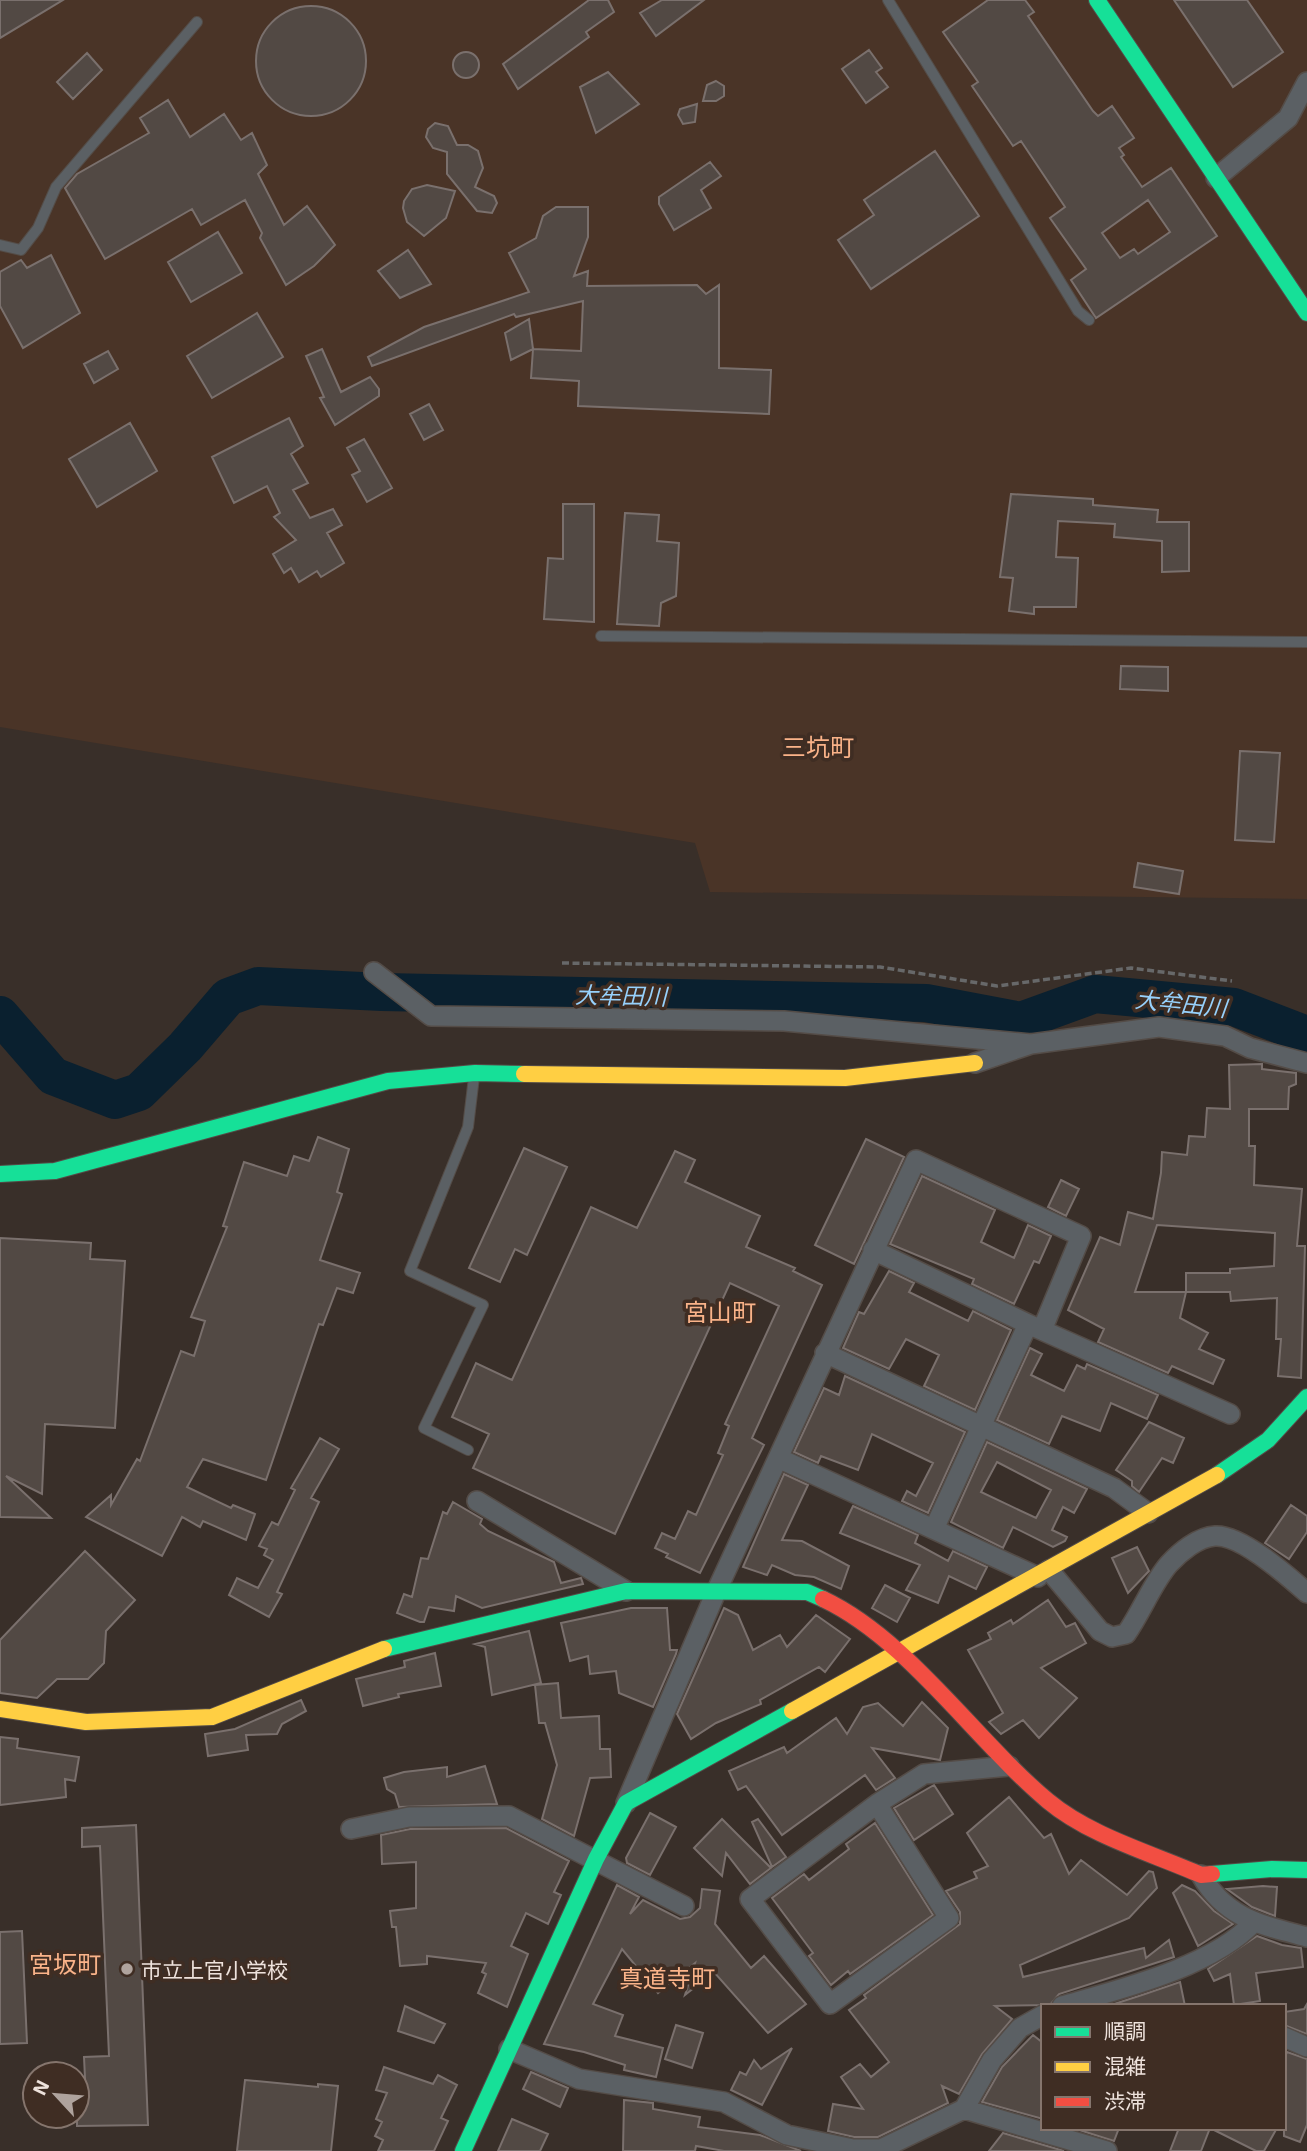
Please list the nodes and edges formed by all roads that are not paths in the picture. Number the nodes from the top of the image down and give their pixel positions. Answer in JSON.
{"nodes":[{"id":1,"x":888,"y":0,"type":"edge"},
{"id":2,"x":1097,"y":0,"type":"edge"},
{"id":3,"x":197,"y":22,"type":"dead end"},
{"id":4,"x":1307,"y":82,"type":"edge"},
{"id":5,"x":1216,"y":178,"type":"junction"},
{"id":6,"x":0,"y":245,"type":"edge"},
{"id":7,"x":1307,"y":313,"type":"edge"},
{"id":8,"x":1089,"y":320,"type":"dead end"},
{"id":9,"x":601,"y":636,"type":"dead end"},
{"id":10,"x":1307,"y":642,"type":"edge"},
{"id":11,"x":374,"y":972,"type":"dead end"},
{"id":12,"x":1031,"y":1044,"type":"junction"},
{"id":13,"x":975,"y":1063,"type":"joint"},
{"id":14,"x":1307,"y":1063,"type":"edge"},
{"id":15,"x":475,"y":1073,"type":"junction"},
{"id":16,"x":0,"y":1174,"type":"edge"},
{"id":17,"x":873,"y":1250,"type":"junction"},
{"id":18,"x":1035,"y":1327,"type":"junction"},
{"id":19,"x":825,"y":1353,"type":"junction"},
{"id":20,"x":1307,"y":1397,"type":"edge"},
{"id":21,"x":1230,"y":1414,"type":"dead end"},
{"id":22,"x":1299,"y":1422,"type":"edge"},
{"id":23,"x":982,"y":1424,"type":"junction"},
{"id":24,"x":468,"y":1450,"type":"dead end"},
{"id":25,"x":778,"y":1458,"type":"junction"},
{"id":26,"x":477,"y":1502,"type":"dead end"},
{"id":27,"x":1148,"y":1513,"type":"junction"},
{"id":28,"x":934,"y":1529,"type":"junction"},
{"id":29,"x":1043,"y":1574,"type":"junction"},
{"id":30,"x":626,"y":1591,"type":"junction"},
{"id":31,"x":716,"y":1592,"type":"junction"},
{"id":32,"x":1307,"y":1593,"type":"edge"},
{"id":33,"x":900,"y":1654,"type":"junction"},
{"id":34,"x":0,"y":1709,"type":"edge"},
{"id":35,"x":1009,"y":1766,"type":"junction"},
{"id":36,"x":626,"y":1803,"type":"junction"},
{"id":37,"x":877,"y":1804,"type":"junction"},
{"id":38,"x":351,"y":1829,"type":"dead end"},
{"id":39,"x":596,"y":1859,"type":"junction"},
{"id":40,"x":1307,"y":1870,"type":"edge"},
{"id":41,"x":1201,"y":1875,"type":"junction"},
{"id":42,"x":684,"y":1906,"type":"dead end"},
{"id":43,"x":1254,"y":1922,"type":"junction"},
{"id":44,"x":1307,"y":1937,"type":"edge"},
{"id":45,"x":1068,"y":2004,"type":"edge"},
{"id":46,"x":1041,"y":2016,"type":"edge"},
{"id":47,"x":1286,"y":2038,"type":"edge"},
{"id":48,"x":1307,"y":2047,"type":"edge"},
{"id":49,"x":509,"y":2049,"type":"junction"},
{"id":50,"x":964,"y":2109,"type":"junction"},
{"id":51,"x":883,"y":2150,"type":"edge"},
{"id":52,"x":463,"y":2151,"type":"edge"},
{"id":53,"x":1107,"y":2151,"type":"edge"}],
"edges":[{"from":1,"to":8,"type":"lane"},
{"from":2,"to":5,"type":"street"},
{"from":3,"to":6,"type":"lane"},
{"from":4,"to":5,"type":"street"},
{"from":5,"to":7,"type":"street"},
{"from":9,"to":10,"type":"lane"},
{"from":11,"to":12,"type":"street"},
{"from":12,"to":13,"type":"street"},
{"from":12,"to":14,"type":"street"},
{"from":13,"to":15,"type":"street"},
{"from":15,"to":16,"type":"street"},
{"from":15,"to":24,"type":"lane"},
{"from":17,"to":18,"type":"street"},
{"from":17,"to":18,"type":"street"},
{"from":17,"to":19,"type":"street"},
{"from":18,"to":21,"type":"street"},
{"from":18,"to":23,"type":"street"},
{"from":19,"to":23,"type":"street"},
{"from":19,"to":25,"type":"street"},
{"from":20,"to":22,"type":"street"},
{"from":22,"to":27,"type":"street"},
{"from":23,"to":27,"type":"street"},
{"from":23,"to":28,"type":"street"},
{"from":25,"to":28,"type":"street"},
{"from":25,"to":31,"type":"street"},
{"from":26,"to":30,"type":"street"},
{"from":27,"to":29,"type":"street"},
{"from":28,"to":29,"type":"street"},
{"from":29,"to":32,"type":"street"},
{"from":29,"to":33,"type":"street"},
{"from":30,"to":31,"type":"street"},
{"from":30,"to":34,"type":"street"},
{"from":31,"to":33,"type":"street"},
{"from":31,"to":36,"type":"street"},
{"from":33,"to":35,"type":"street"},
{"from":33,"to":36,"type":"street"},
{"from":35,"to":37,"type":"street"},
{"from":35,"to":41,"type":"street"},
{"from":36,"to":39,"type":"street"},
{"from":37,"to":37,"type":"street"},
{"from":38,"to":39,"type":"street"},
{"from":39,"to":42,"type":"street"},
{"from":39,"to":49,"type":"street"},
{"from":40,"to":41,"type":"street"},
{"from":41,"to":43,"type":"street"},
{"from":43,"to":44,"type":"street"},
{"from":43,"to":45,"type":"street"},
{"from":46,"to":50,"type":"street"},
{"from":47,"to":48,"type":"street"},
{"from":49,"to":51,"type":"street"},
{"from":49,"to":52,"type":"street"},
{"from":50,"to":51,"type":"street"},
{"from":50,"to":53,"type":"street"}]}
